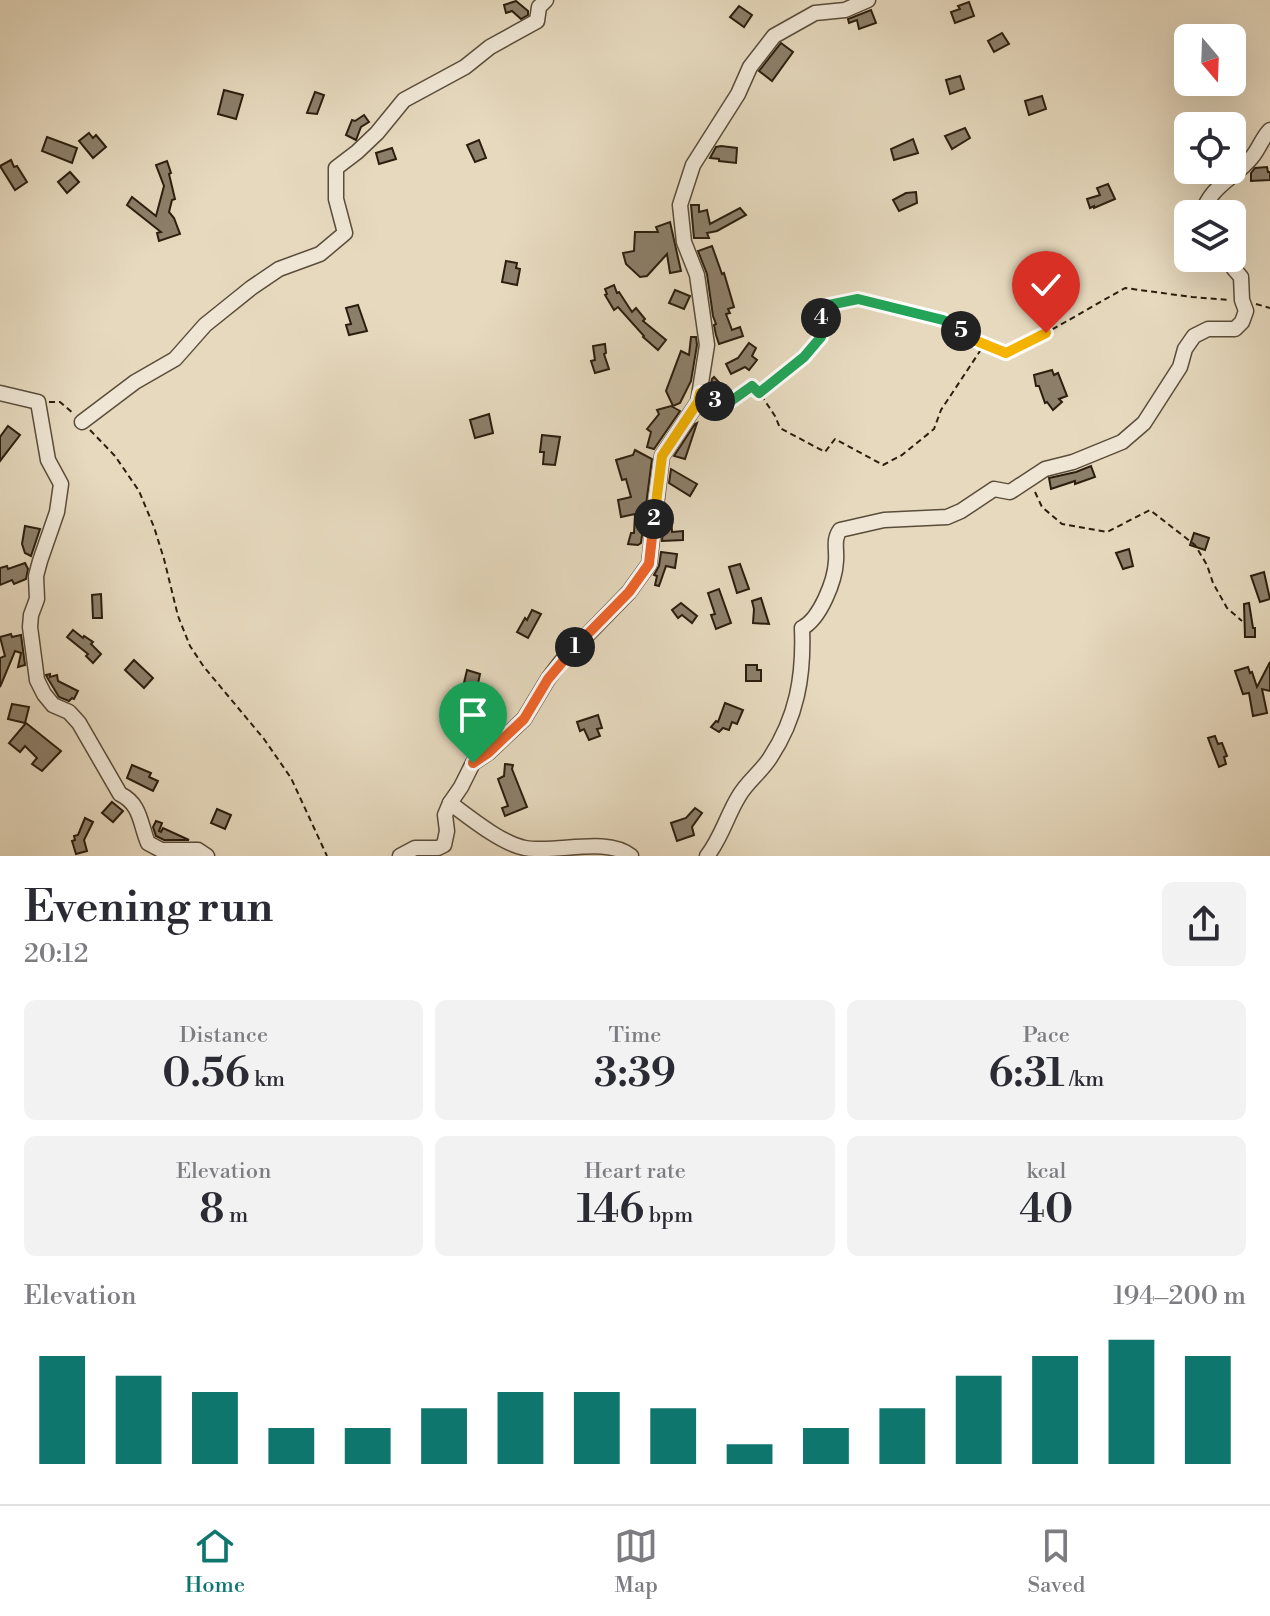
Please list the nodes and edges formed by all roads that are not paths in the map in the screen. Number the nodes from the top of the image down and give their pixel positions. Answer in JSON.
{"nodes":[{"id":1,"x":546,"y":0,"type":"edge"},
{"id":2,"x":868,"y":0,"type":"edge"},
{"id":3,"x":1270,"y":130,"type":"edge"},
{"id":4,"x":1208,"y":200,"type":"edge"},
{"id":5,"x":1237,"y":272,"type":"edge"},
{"id":6,"x":0,"y":393,"type":"edge"},
{"id":7,"x":82,"y":422,"type":"road end"},
{"id":8,"x":450,"y":803,"type":"junction"},
{"id":9,"x":207,"y":856,"type":"edge"},
{"id":10,"x":400,"y":856,"type":"edge"},
{"id":11,"x":631,"y":856,"type":"edge"},
{"id":12,"x":707,"y":856,"type":"edge"}],
"edges":[{"from":1,"to":7,"type":"street"},
{"from":2,"to":8,"type":"street"},
{"from":3,"to":4,"type":"street"},
{"from":5,"to":12,"type":"street"},
{"from":6,"to":9,"type":"street"},
{"from":8,"to":10,"type":"street"},
{"from":8,"to":11,"type":"street"}]}
